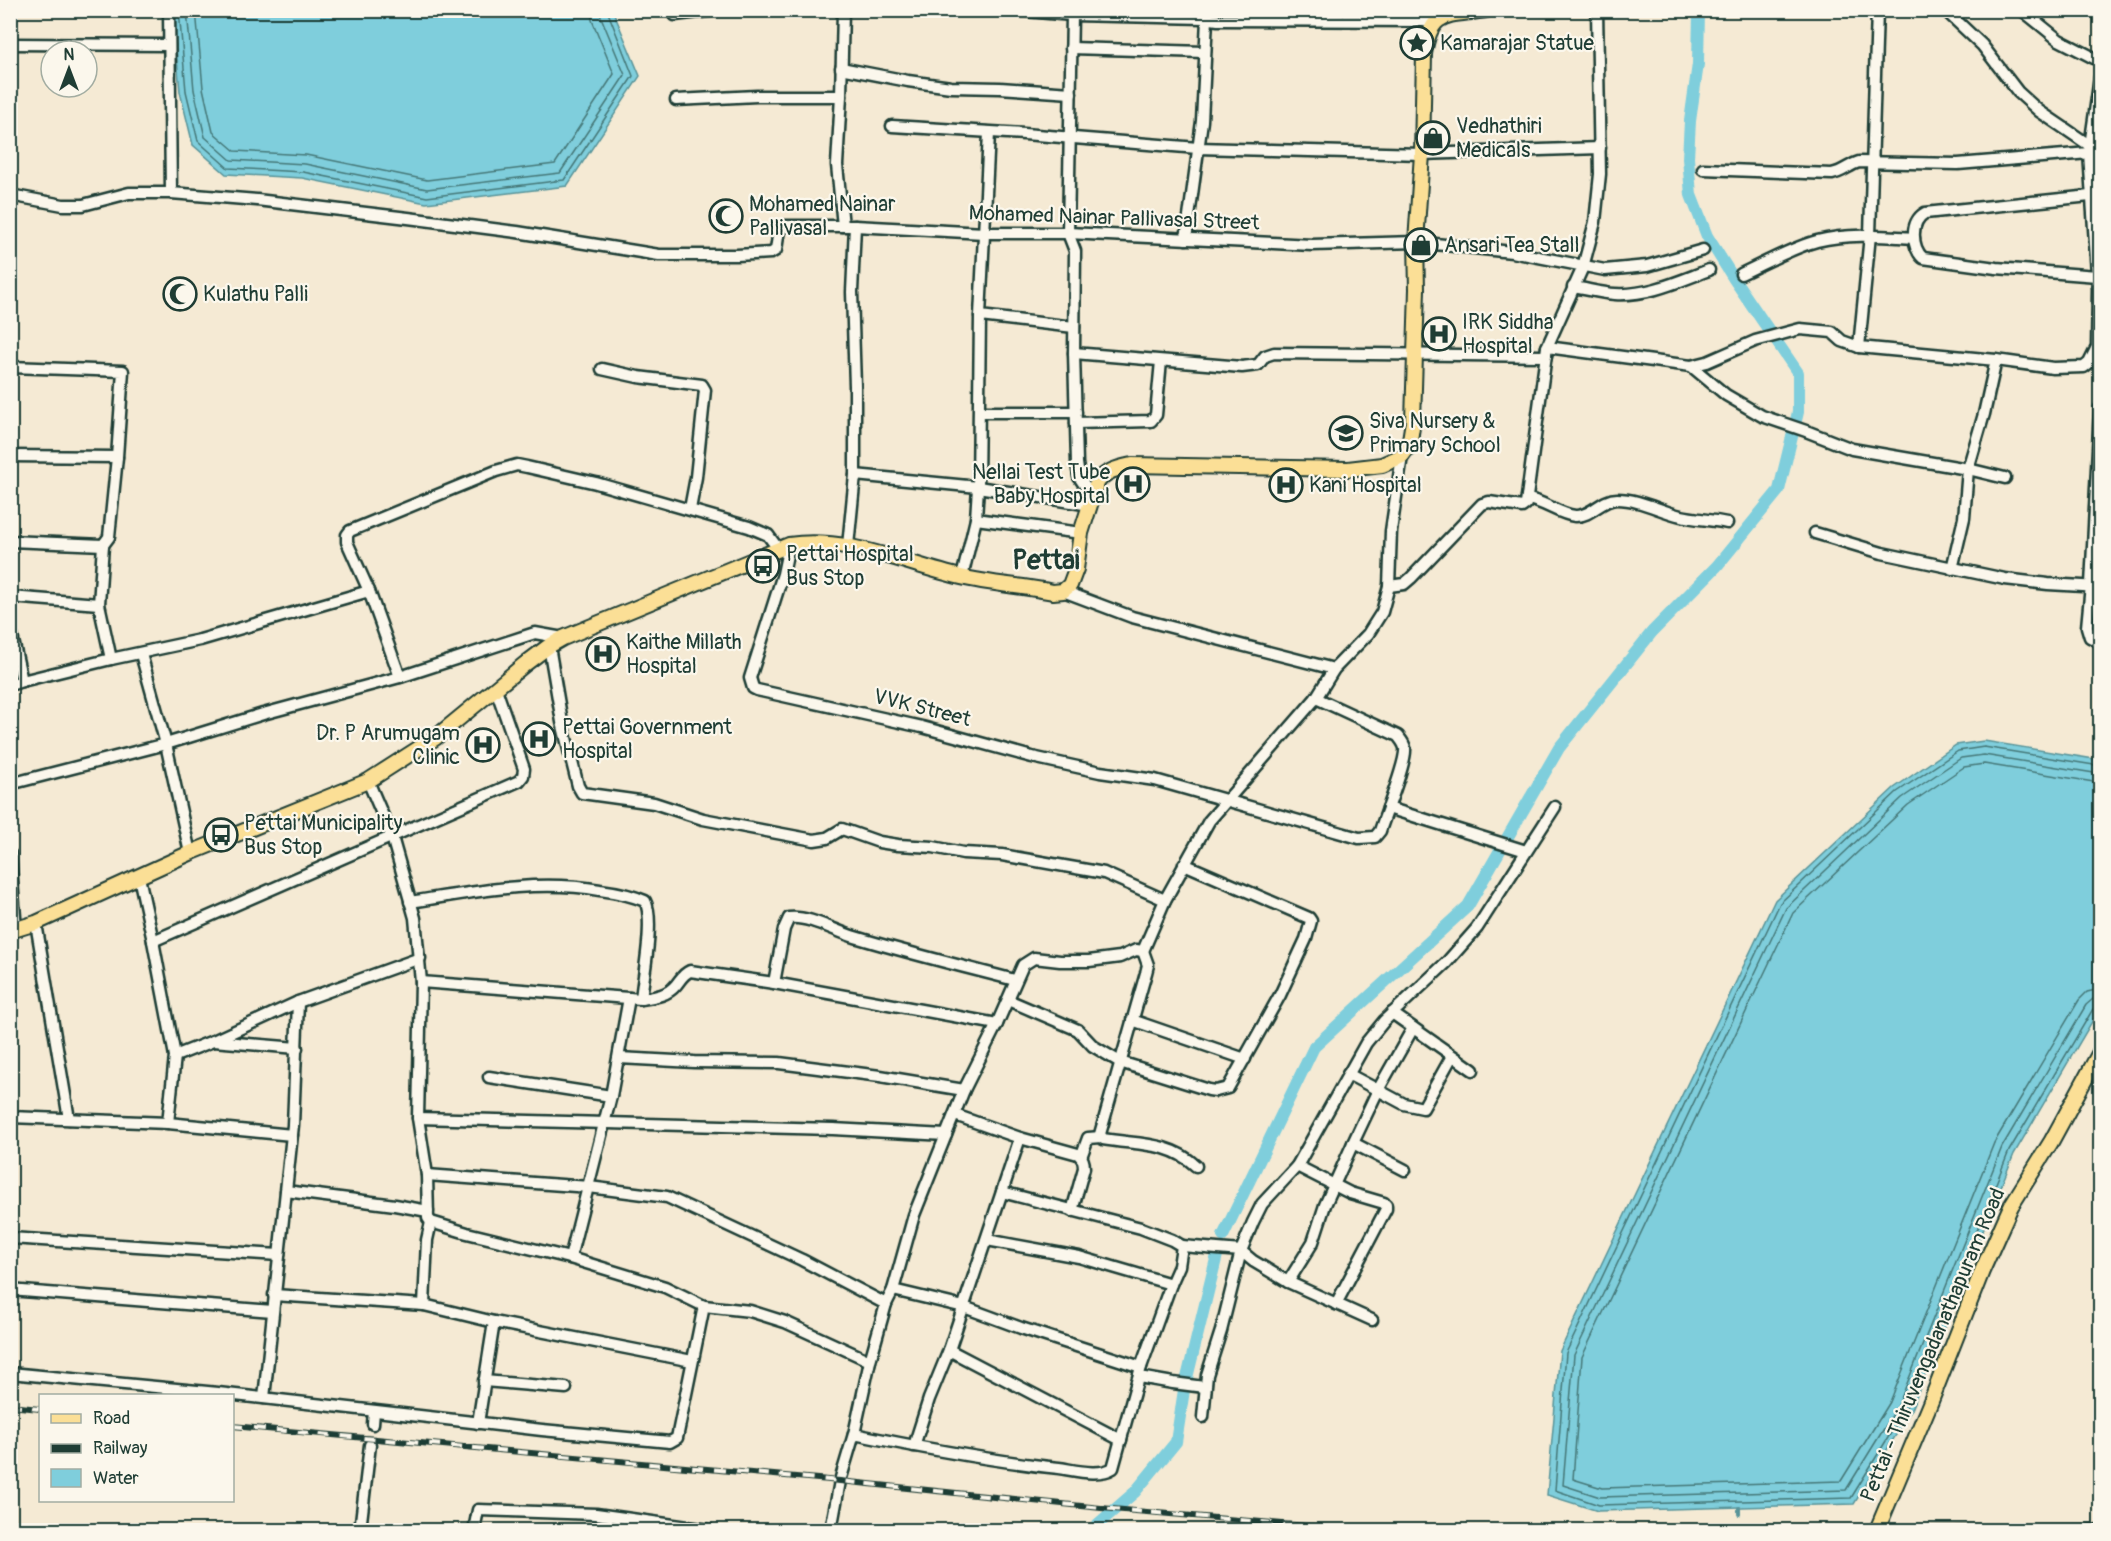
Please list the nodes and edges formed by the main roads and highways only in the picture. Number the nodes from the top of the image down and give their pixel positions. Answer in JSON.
{"nodes":[{"id":1,"x":1486,"y":10,"type":"edge"},
{"id":2,"x":1432,"y":18,"type":"edge"},
{"id":3,"x":13,"y":930,"type":"edge"},
{"id":4,"x":2100,"y":1052,"type":"edge"},
{"id":5,"x":1877,"y":1530,"type":"edge"}],
"edges":[{"from":1,"to":2,"type":"main road"},
{"from":2,"to":3,"type":"main road"},
{"from":4,"to":5,"type":"main road","name":"Pettai - Thiruvengadanathapuram Road"}]}
